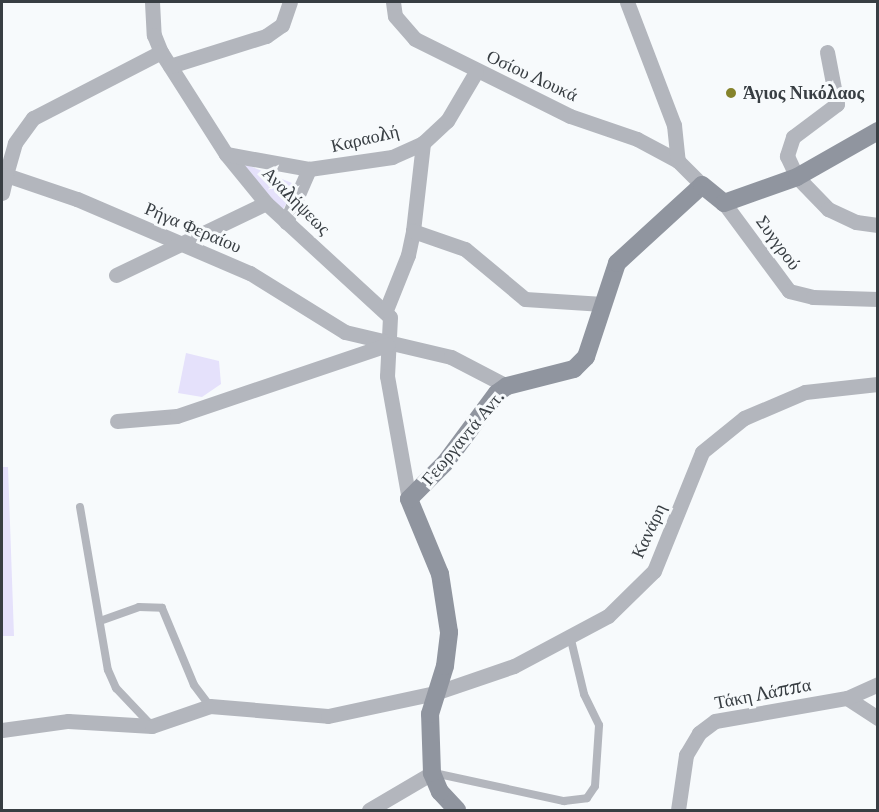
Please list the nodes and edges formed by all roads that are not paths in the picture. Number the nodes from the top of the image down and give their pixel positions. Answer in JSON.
{"nodes":[{"id":1,"x":152,"y":2,"type":"edge"},
{"id":2,"x":290,"y":2,"type":"edge"},
{"id":3,"x":393,"y":2,"type":"edge"},
{"id":4,"x":627,"y":2,"type":"edge"},
{"id":5,"x":161,"y":51,"type":"junction"},
{"id":6,"x":827,"y":51,"type":"dead end"},
{"id":7,"x":170,"y":66,"type":"junction"},
{"id":8,"x":476,"y":72,"type":"junction"},
{"id":9,"x":878,"y":131,"type":"edge"},
{"id":10,"x":423,"y":143,"type":"junction"},
{"id":11,"x":226,"y":154,"type":"junction"},
{"id":12,"x":678,"y":160,"type":"junction"},
{"id":13,"x":309,"y":169,"type":"junction"},
{"id":14,"x":6,"y":175,"type":"junction"},
{"id":15,"x":797,"y":177,"type":"junction"},
{"id":16,"x":702,"y":185,"type":"junction"},
{"id":17,"x":2,"y":193,"type":"edge"},
{"id":18,"x":266,"y":203,"type":"junction"},
{"id":19,"x":724,"y":203,"type":"junction"},
{"id":20,"x":286,"y":222,"type":"junction"},
{"id":21,"x":878,"y":225,"type":"edge"},
{"id":22,"x":413,"y":231,"type":"junction"},
{"id":23,"x":174,"y":244,"type":"junction"},
{"id":24,"x":116,"y":275,"type":"dead end"},
{"id":25,"x":878,"y":299,"type":"edge"},
{"id":26,"x":603,"y":304,"type":"junction"},
{"id":27,"x":386,"y":309,"type":"junction"},
{"id":28,"x":387,"y":345,"type":"junction"},
{"id":29,"x":878,"y":384,"type":"edge"},
{"id":30,"x":507,"y":386,"type":"junction"},
{"id":31,"x":117,"y":421,"type":"dead end"},
{"id":32,"x":409,"y":499,"type":"junction"},
{"id":33,"x":80,"y":507,"type":"dead end"},
{"id":34,"x":100,"y":621,"type":"junction"},
{"id":35,"x":571,"y":640,"type":"junction"},
{"id":36,"x":878,"y":684,"type":"edge"},
{"id":37,"x":435,"y":693,"type":"junction"},
{"id":38,"x":847,"y":698,"type":"junction"},
{"id":39,"x":210,"y":706,"type":"junction"},
{"id":40,"x":878,"y":718,"type":"edge"},
{"id":41,"x":152,"y":726,"type":"junction"},
{"id":42,"x":6,"y":731,"type":"edge"},
{"id":43,"x":432,"y":772,"type":"junction"},
{"id":44,"x":369,"y":810,"type":"edge"},
{"id":45,"x":457,"y":810,"type":"edge"},
{"id":46,"x":678,"y":810,"type":"edge"}],
"edges":[{"from":1,"to":5,"type":"street","name":"Αναλήψεως"},
{"from":2,"to":7,"type":"street"},
{"from":3,"to":8,"type":"street","name":"Οσίου Λουκά"},
{"from":4,"to":12,"type":"street"},
{"from":5,"to":7,"type":"street","name":"Αναλήψεως"},
{"from":5,"to":14,"type":"street"},
{"from":6,"to":15,"type":"street"},
{"from":7,"to":11,"type":"street","name":"Αναλήψεως"},
{"from":8,"to":10,"type":"street","name":"Καραολή"},
{"from":8,"to":12,"type":"street","name":"Οσίου Λουκά"},
{"from":9,"to":15,"type":"main road"},
{"from":10,"to":13,"type":"street","name":"Καραολή"},
{"from":10,"to":22,"type":"street"},
{"from":11,"to":13,"type":"street","name":"Καραολή"},
{"from":11,"to":18,"type":"street","name":"Αναλήψεως"},
{"from":12,"to":16,"type":"street"},
{"from":13,"to":20,"type":"street"},
{"from":14,"to":17,"type":"street"},
{"from":14,"to":23,"type":"street","name":"Ρήγα Φεραίου"},
{"from":15,"to":19,"type":"main road"},
{"from":15,"to":21,"type":"street"},
{"from":16,"to":19,"type":"main road"},
{"from":16,"to":26,"type":"main road","name":"Γεωργαντά Αντ."},
{"from":18,"to":20,"type":"street","name":"Αναλήψεως"},
{"from":18,"to":23,"type":"street"},
{"from":19,"to":25,"type":"street","name":"Συγγρού"},
{"from":20,"to":27,"type":"street","name":"Αναλήψεως"},
{"from":22,"to":26,"type":"street"},
{"from":22,"to":27,"type":"street"},
{"from":23,"to":24,"type":"street"},
{"from":23,"to":28,"type":"street","name":"Ρήγα Φεραίου"},
{"from":26,"to":30,"type":"main road","name":"Γεωργαντά Αντ."},
{"from":27,"to":28,"type":"street"},
{"from":28,"to":30,"type":"street","name":"Ρήγα Φεραίου"},
{"from":28,"to":31,"type":"street"},
{"from":28,"to":32,"type":"street"},
{"from":29,"to":35,"type":"street","name":"Κανάρη"},
{"from":30,"to":32,"type":"main road","name":"Γεωργαντά Αντ."},
{"from":32,"to":37,"type":"main road"},
{"from":33,"to":34,"type":"lane"},
{"from":34,"to":39,"type":"lane"},
{"from":34,"to":41,"type":"lane"},
{"from":35,"to":37,"type":"street","name":"Κανάρη"},
{"from":35,"to":43,"type":"lane"},
{"from":36,"to":38,"type":"street","name":"Τάκη Λάππα"},
{"from":37,"to":39,"type":"street","name":"Κανάρη"},
{"from":37,"to":43,"type":"main road"},
{"from":38,"to":40,"type":"street"},
{"from":38,"to":46,"type":"street","name":"Τάκη Λάππα"},
{"from":39,"to":41,"type":"street"},
{"from":41,"to":42,"type":"street"},
{"from":43,"to":44,"type":"street"},
{"from":43,"to":45,"type":"main road"}]}
